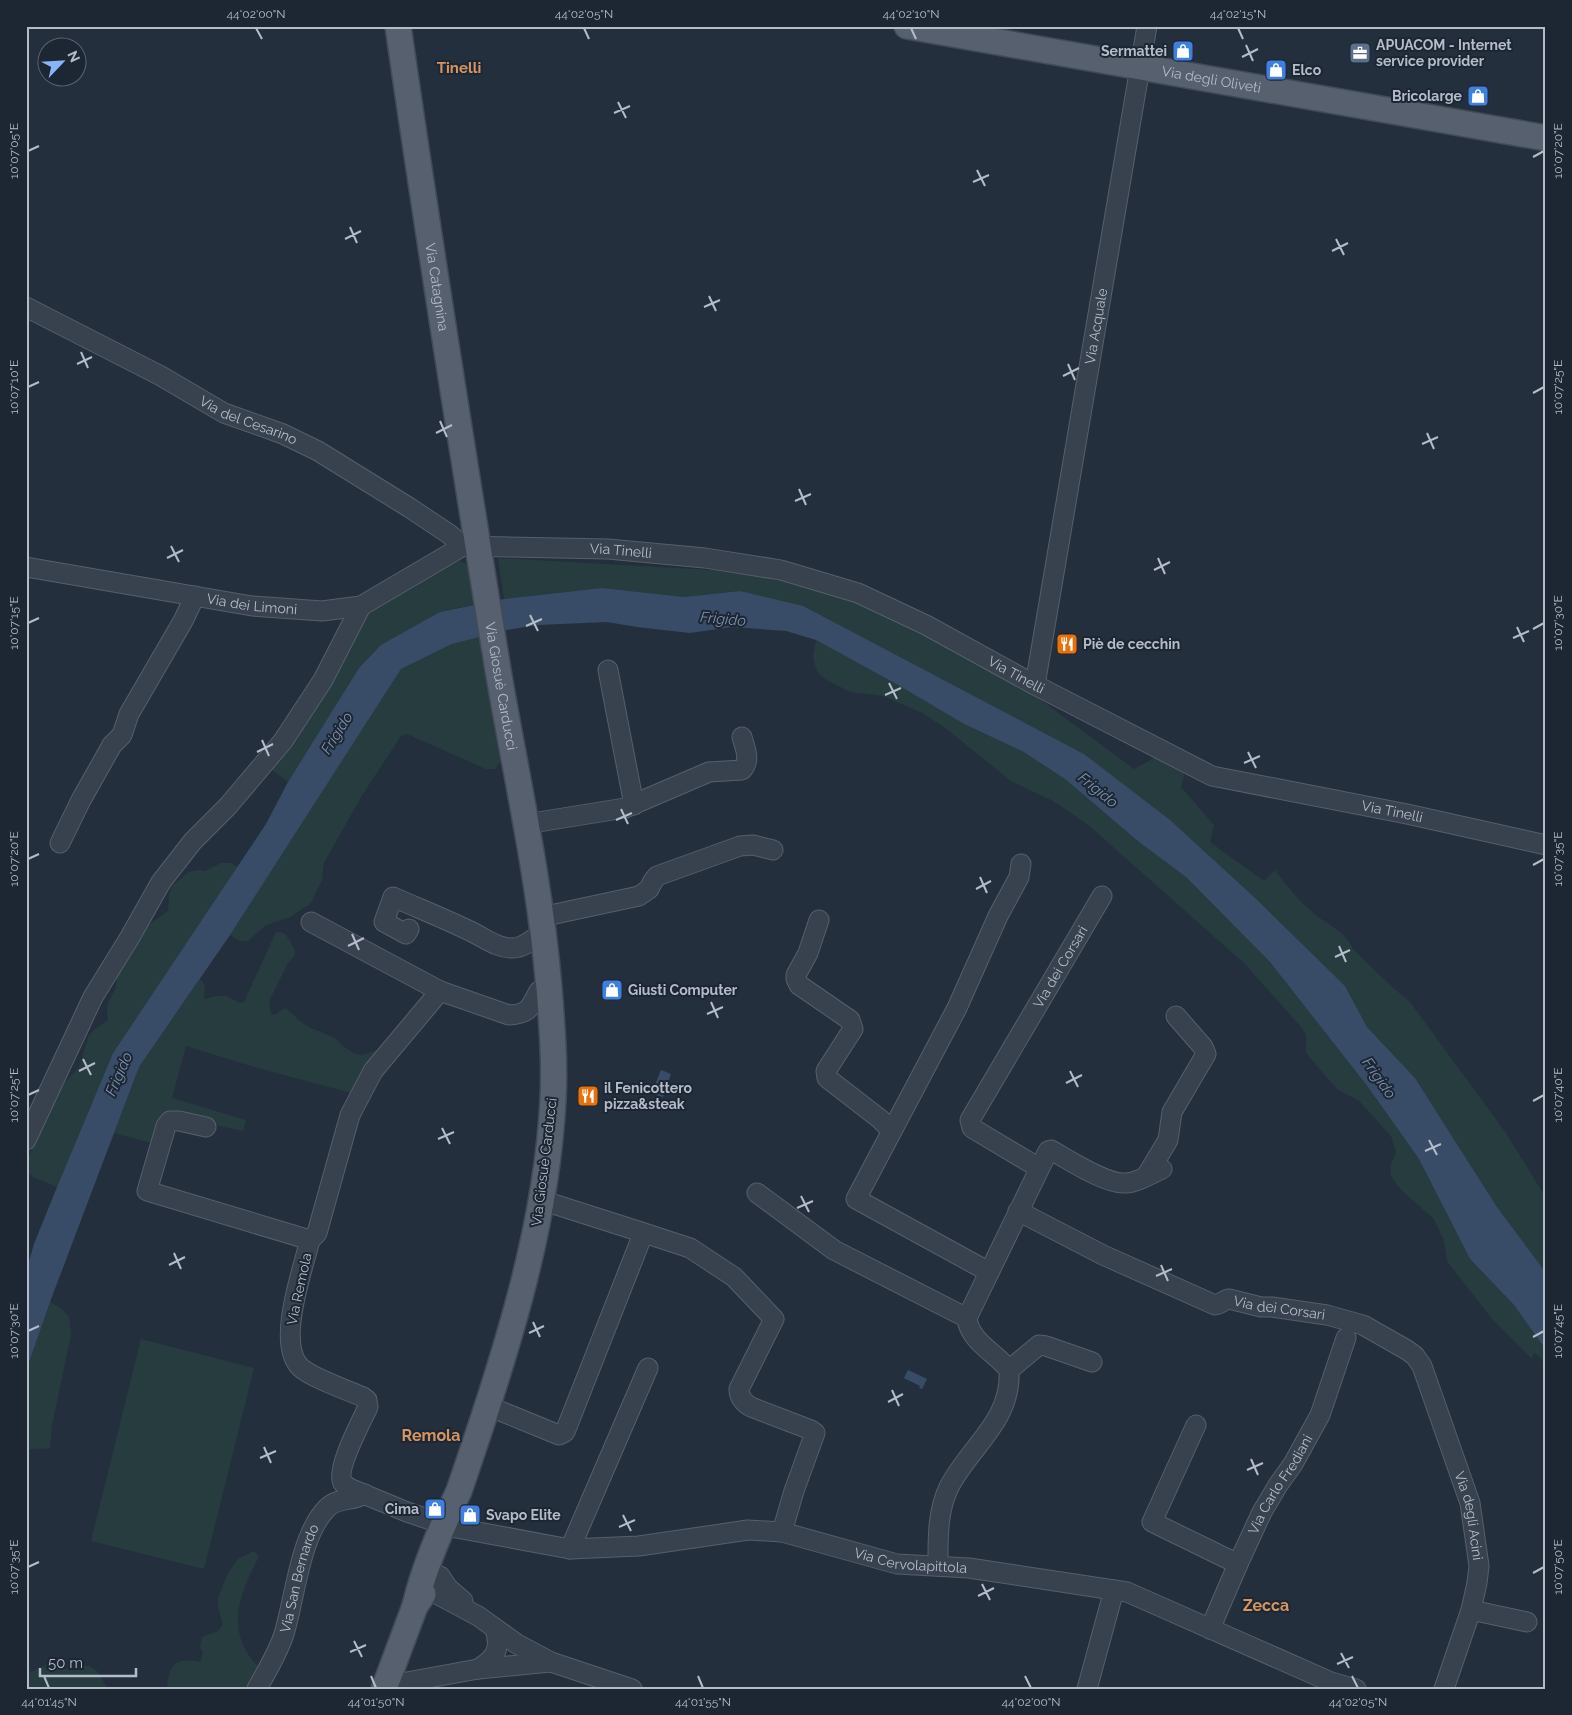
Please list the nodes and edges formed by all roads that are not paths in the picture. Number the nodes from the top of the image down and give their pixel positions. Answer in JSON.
{"nodes":[{"id":1,"x":398,"y":26,"type":"edge"},
{"id":2,"x":907,"y":26,"type":"edge"},
{"id":3,"x":1147,"y":26,"type":"edge"},
{"id":4,"x":1140,"y":66,"type":"junction"},
{"id":5,"x":1546,"y":138,"type":"edge"},
{"id":6,"x":26,"y":307,"type":"edge"},
{"id":7,"x":474,"y":553,"type":"junction"},
{"id":8,"x":26,"y":567,"type":"edge"},
{"id":9,"x":195,"y":596,"type":"junction"},
{"id":10,"x":361,"y":606,"type":"junction"},
{"id":11,"x":608,"y":670,"type":"dead end"},
{"id":12,"x":1035,"y":685,"type":"junction"},
{"id":13,"x":742,"y":737,"type":"dead end"},
{"id":14,"x":634,"y":805,"type":"junction"},
{"id":15,"x":526,"y":824,"type":"junction"},
{"id":16,"x":60,"y":843,"type":"dead end"},
{"id":17,"x":1546,"y":845,"type":"edge"},
{"id":18,"x":772,"y":850,"type":"dead end"},
{"id":19,"x":1021,"y":864,"type":"dead end"},
{"id":20,"x":1102,"y":896,"type":"dead end"},
{"id":21,"x":819,"y":920,"type":"dead end"},
{"id":22,"x":312,"y":922,"type":"dead end"},
{"id":23,"x":542,"y":925,"type":"junction"},
{"id":24,"x":409,"y":929,"type":"dead end"},
{"id":25,"x":549,"y":988,"type":"junction"},
{"id":26,"x":440,"y":991,"type":"junction"},
{"id":27,"x":1176,"y":1016,"type":"dead end"},
{"id":28,"x":206,"y":1127,"type":"dead end"},
{"id":29,"x":892,"y":1131,"type":"junction"},
{"id":30,"x":26,"y":1140,"type":"edge"},
{"id":31,"x":1039,"y":1168,"type":"junction"},
{"id":32,"x":757,"y":1193,"type":"dead end"},
{"id":33,"x":541,"y":1200,"type":"junction"},
{"id":34,"x":1018,"y":1211,"type":"junction"},
{"id":35,"x":638,"y":1231,"type":"junction"},
{"id":36,"x":310,"y":1240,"type":"junction"},
{"id":37,"x":989,"y":1272,"type":"junction"},
{"id":38,"x":967,"y":1318,"type":"junction"},
{"id":39,"x":1346,"y":1338,"type":"dead end"},
{"id":40,"x":1407,"y":1350,"type":"joint"},
{"id":41,"x":1092,"y":1362,"type":"dead end"},
{"id":42,"x":648,"y":1368,"type":"dead end"},
{"id":43,"x":1009,"y":1370,"type":"junction"},
{"id":44,"x":488,"y":1406,"type":"junction"},
{"id":45,"x":1196,"y":1425,"type":"dead end"},
{"id":46,"x":365,"y":1494,"type":"junction"},
{"id":47,"x":447,"y":1526,"type":"junction"},
{"id":48,"x":782,"y":1532,"type":"junction"},
{"id":49,"x":570,"y":1550,"type":"junction"},
{"id":50,"x":1238,"y":1564,"type":"junction"},
{"id":51,"x":938,"y":1566,"type":"junction"},
{"id":52,"x":440,"y":1576,"type":"joint"},
{"id":53,"x":1114,"y":1590,"type":"junction"},
{"id":54,"x":419,"y":1600,"type":"junction"},
{"id":55,"x":1471,"y":1610,"type":"junction"},
{"id":56,"x":478,"y":1616,"type":"junction"},
{"id":57,"x":1528,"y":1622,"type":"dead end"},
{"id":58,"x":495,"y":1629,"type":"junction"},
{"id":59,"x":1210,"y":1629,"type":"junction"},
{"id":60,"x":551,"y":1662,"type":"junction"},
{"id":61,"x":478,"y":1669,"type":"junction"},
{"id":62,"x":390,"y":1686,"type":"edge"},
{"id":63,"x":256,"y":1689,"type":"edge"},
{"id":64,"x":632,"y":1689,"type":"edge"},
{"id":65,"x":1086,"y":1689,"type":"edge"},
{"id":66,"x":1356,"y":1689,"type":"edge"},
{"id":67,"x":1444,"y":1689,"type":"edge"}],
"edges":[{"from":1,"to":7,"type":"main road","name":"Via Catagnina"},
{"from":2,"to":4,"type":"main road","name":"Via degli Oliveti"},
{"from":3,"to":4,"type":"street","name":"Via Acquale"},
{"from":4,"to":5,"type":"main road","name":"Via degli Oliveti"},
{"from":4,"to":12,"type":"street","name":"Via Acquale"},
{"from":6,"to":7,"type":"street","name":"Via del Cesarino"},
{"from":7,"to":10,"type":"street","name":"Via dei Limoni"},
{"from":7,"to":12,"type":"street","name":"Via Tinelli"},
{"from":7,"to":15,"type":"main road","name":"Via Giosuè Carducci"},
{"from":8,"to":9,"type":"street","name":"Via dei Limoni"},
{"from":9,"to":10,"type":"street","name":"Via dei Limoni"},
{"from":9,"to":16,"type":"street"},
{"from":10,"to":30,"type":"street"},
{"from":11,"to":14,"type":"street"},
{"from":12,"to":17,"type":"street","name":"Via Tinelli"},
{"from":13,"to":14,"type":"street"},
{"from":14,"to":15,"type":"street"},
{"from":15,"to":23,"type":"main road","name":"Via Giosuè Carducci"},
{"from":18,"to":23,"type":"street"},
{"from":19,"to":29,"type":"street"},
{"from":20,"to":31,"type":"street","name":"Via dei Corsari"},
{"from":21,"to":29,"type":"street"},
{"from":22,"to":26,"type":"street"},
{"from":23,"to":24,"type":"street"},
{"from":23,"to":25,"type":"main road","name":"Via Giosuè Carducci"},
{"from":25,"to":26,"type":"street"},
{"from":25,"to":33,"type":"main road","name":"Via Giosuè Carducci"},
{"from":26,"to":36,"type":"street"},
{"from":27,"to":31,"type":"street"},
{"from":28,"to":36,"type":"street","name":"Via Remola"},
{"from":29,"to":37,"type":"street"},
{"from":31,"to":34,"type":"street"},
{"from":32,"to":38,"type":"street"},
{"from":33,"to":35,"type":"street"},
{"from":33,"to":44,"type":"main road","name":"Via Giosuè Carducci"},
{"from":34,"to":37,"type":"street"},
{"from":34,"to":40,"type":"street","name":"Via dei Corsari"},
{"from":35,"to":44,"type":"street"},
{"from":35,"to":48,"type":"street"},
{"from":36,"to":46,"type":"street","name":"Via Remola"},
{"from":37,"to":38,"type":"street"},
{"from":38,"to":43,"type":"street"},
{"from":39,"to":50,"type":"street","name":"Via Carlo Frediani"},
{"from":40,"to":55,"type":"street","name":"Via degli Acini"},
{"from":41,"to":43,"type":"street"},
{"from":42,"to":49,"type":"street"},
{"from":43,"to":51,"type":"street"},
{"from":44,"to":47,"type":"main road","name":"Via Giosuè Carducci"},
{"from":45,"to":50,"type":"street"},
{"from":46,"to":47,"type":"street","name":"Via Remola"},
{"from":46,"to":63,"type":"street","name":"Via San Bernardo"},
{"from":47,"to":49,"type":"street","name":"Via Cervolapittola"},
{"from":47,"to":52,"type":"main road","name":"Via Giosuè Carducci"},
{"from":47,"to":54,"type":"main road","name":"Via Giosuè Carducci"},
{"from":48,"to":49,"type":"street","name":"Via Cervolapittola"},
{"from":48,"to":51,"type":"street","name":"Via Cervolapittola"},
{"from":50,"to":59,"type":"street","name":"Via Carlo Frediani"},
{"from":51,"to":53,"type":"street","name":"Via Cervolapittola"},
{"from":52,"to":56,"type":"street"},
{"from":53,"to":59,"type":"street","name":"Via Cervolapittola"},
{"from":53,"to":65,"type":"street"},
{"from":54,"to":56,"type":"street"},
{"from":54,"to":62,"type":"main road","name":"Via Giosuè Carducci"},
{"from":55,"to":57,"type":"street"},
{"from":55,"to":67,"type":"street","name":"Via degli Acini"},
{"from":56,"to":58,"type":"street"},
{"from":58,"to":60,"type":"street"},
{"from":58,"to":61,"type":"street"},
{"from":59,"to":66,"type":"street","name":"Via Cervolapittola"},
{"from":60,"to":61,"type":"street"},
{"from":60,"to":64,"type":"street"},
{"from":61,"to":62,"type":"street"}]}
